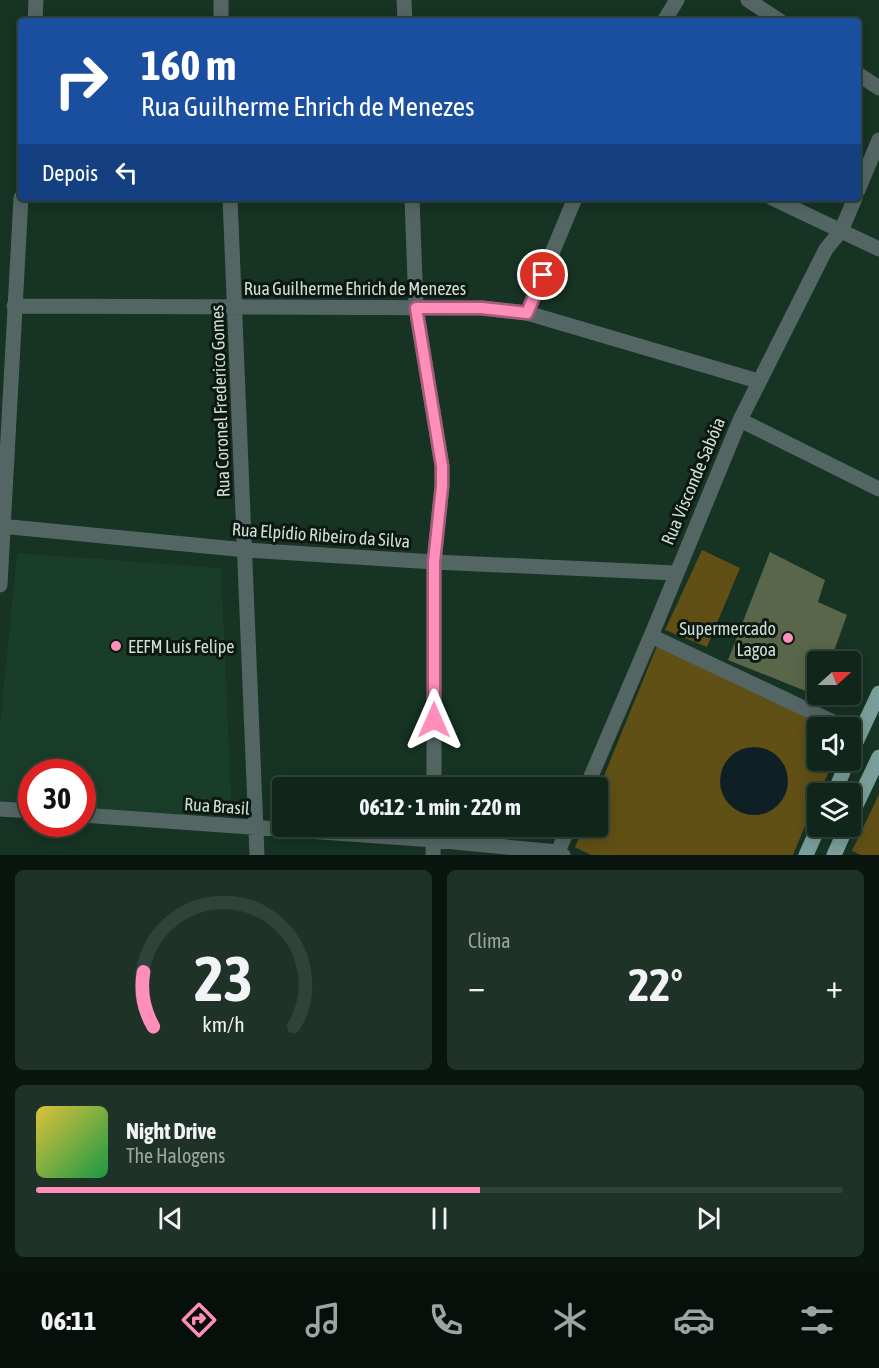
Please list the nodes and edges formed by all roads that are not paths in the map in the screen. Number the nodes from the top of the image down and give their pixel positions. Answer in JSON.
{"nodes":[{"id":1,"x":36,"y":0,"type":"edge"},
{"id":2,"x":221,"y":0,"type":"edge"},
{"id":3,"x":404,"y":0,"type":"edge"},
{"id":4,"x":676,"y":0,"type":"edge"},
{"id":5,"x":748,"y":0,"type":"edge"},
{"id":6,"x":35,"y":18,"type":"edge"},
{"id":7,"x":221,"y":18,"type":"edge"},
{"id":8,"x":405,"y":18,"type":"edge"},
{"id":9,"x":666,"y":18,"type":"edge"},
{"id":10,"x":775,"y":18,"type":"edge"},
{"id":11,"x":861,"y":76,"type":"edge"},
{"id":12,"x":879,"y":88,"type":"edge"},
{"id":13,"x":879,"y":140,"type":"edge"},
{"id":14,"x":861,"y":183,"type":"edge"},
{"id":15,"x":21,"y":201,"type":"edge"},
{"id":16,"x":230,"y":201,"type":"edge"},
{"id":17,"x":412,"y":201,"type":"edge"},
{"id":18,"x":574,"y":201,"type":"edge"},
{"id":19,"x":778,"y":201,"type":"edge"},
{"id":20,"x":854,"y":201,"type":"edge"},
{"id":21,"x":841,"y":231,"type":"junction"},
{"id":22,"x":879,"y":249,"type":"edge"},
{"id":23,"x":14,"y":306,"type":"junction"},
{"id":24,"x":236,"y":307,"type":"junction"},
{"id":25,"x":416,"y":308,"type":"junction"},
{"id":26,"x":527,"y":313,"type":"junction"},
{"id":27,"x":758,"y":381,"type":"junction"},
{"id":28,"x":740,"y":420,"type":"junction"},
{"id":29,"x":879,"y":489,"type":"edge"},
{"id":30,"x":2,"y":526,"type":"edge"},
{"id":31,"x":246,"y":550,"type":"junction"},
{"id":32,"x":434,"y":562,"type":"junction"},
{"id":33,"x":676,"y":573,"type":"junction"},
{"id":34,"x":0,"y":585,"type":"edge"},
{"id":35,"x":651,"y":636,"type":"junction"},
{"id":36,"x":879,"y":693,"type":"edge"},
{"id":37,"x":824,"y":717,"type":"edge"},
{"id":38,"x":861,"y":718,"type":"edge"},
{"id":39,"x":879,"y":757,"type":"edge"},
{"id":40,"x":434,"y":777,"type":"edge"},
{"id":41,"x":591,"y":777,"type":"edge"},
{"id":42,"x":861,"y":795,"type":"edge"},
{"id":43,"x":0,"y":809,"type":"edge"},
{"id":44,"x":18,"y":810,"type":"edge"},
{"id":45,"x":96,"y":816,"type":"edge"},
{"id":46,"x":256,"y":829,"type":"junction"},
{"id":47,"x":566,"y":837,"type":"edge"},
{"id":48,"x":814,"y":837,"type":"edge"},
{"id":49,"x":842,"y":837,"type":"edge"},
{"id":50,"x":433,"y":841,"type":"edge"},
{"id":51,"x":561,"y":854,"type":"edge"},
{"id":52,"x":257,"y":855,"type":"edge"},
{"id":53,"x":806,"y":855,"type":"edge"},
{"id":54,"x":834,"y":855,"type":"edge"}],
"edges":[{"from":1,"to":6,"type":"street"},
{"from":2,"to":7,"type":"street"},
{"from":3,"to":8,"type":"street"},
{"from":4,"to":9,"type":"street"},
{"from":5,"to":10,"type":"street"},
{"from":11,"to":12,"type":"street"},
{"from":13,"to":14,"type":"street"},
{"from":15,"to":23,"type":"street"},
{"from":16,"to":24,"type":"street","name":"Rua Coronel Frederico Gomes"},
{"from":17,"to":25,"type":"street"},
{"from":18,"to":26,"type":"street"},
{"from":19,"to":21,"type":"street"},
{"from":20,"to":21,"type":"street","name":"Rua Visconde Sabóia"},
{"from":21,"to":22,"type":"street"},
{"from":21,"to":27,"type":"street","name":"Rua Visconde Sabóia"},
{"from":23,"to":24,"type":"street","name":"Rua Guilherme Ehrich de Menezes"},
{"from":23,"to":30,"type":"street"},
{"from":24,"to":25,"type":"street","name":"Rua Guilherme Ehrich de Menezes"},
{"from":24,"to":31,"type":"street","name":"Rua Coronel Frederico Gomes"},
{"from":25,"to":26,"type":"street","name":"Rua Guilherme Ehrich de Menezes"},
{"from":25,"to":32,"type":"street"},
{"from":26,"to":27,"type":"street","name":"Rua Guilherme Ehrich de Menezes"},
{"from":27,"to":28,"type":"street","name":"Rua Visconde Sabóia"},
{"from":28,"to":29,"type":"street"},
{"from":28,"to":33,"type":"street","name":"Rua Visconde Sabóia"},
{"from":30,"to":31,"type":"street","name":"Rua Elpídio Ribeiro da Silva"},
{"from":30,"to":34,"type":"street"},
{"from":31,"to":32,"type":"street","name":"Rua Elpídio Ribeiro da Silva"},
{"from":31,"to":46,"type":"street","name":"Rua Coronel Frederico Gomes"},
{"from":32,"to":33,"type":"street","name":"Rua Elpídio Ribeiro da Silva"},
{"from":32,"to":40,"type":"street"},
{"from":33,"to":35,"type":"street","name":"Rua Visconde Sabóia"},
{"from":35,"to":37,"type":"street"},
{"from":35,"to":41,"type":"street","name":"Rua Visconde Sabóia"},
{"from":36,"to":38,"type":"main road"},
{"from":39,"to":42,"type":"main road"},
{"from":43,"to":44,"type":"street"},
{"from":45,"to":46,"type":"street","name":"Rua Brasil"},
{"from":46,"to":50,"type":"street","name":"Rua Brasil"},
{"from":46,"to":52,"type":"street","name":"Rua Coronel Frederico Gomes"},
{"from":47,"to":51,"type":"street"},
{"from":48,"to":53,"type":"main road"},
{"from":49,"to":54,"type":"main road"},
{"from":50,"to":51,"type":"street","name":"Rua Brasil"}]}
